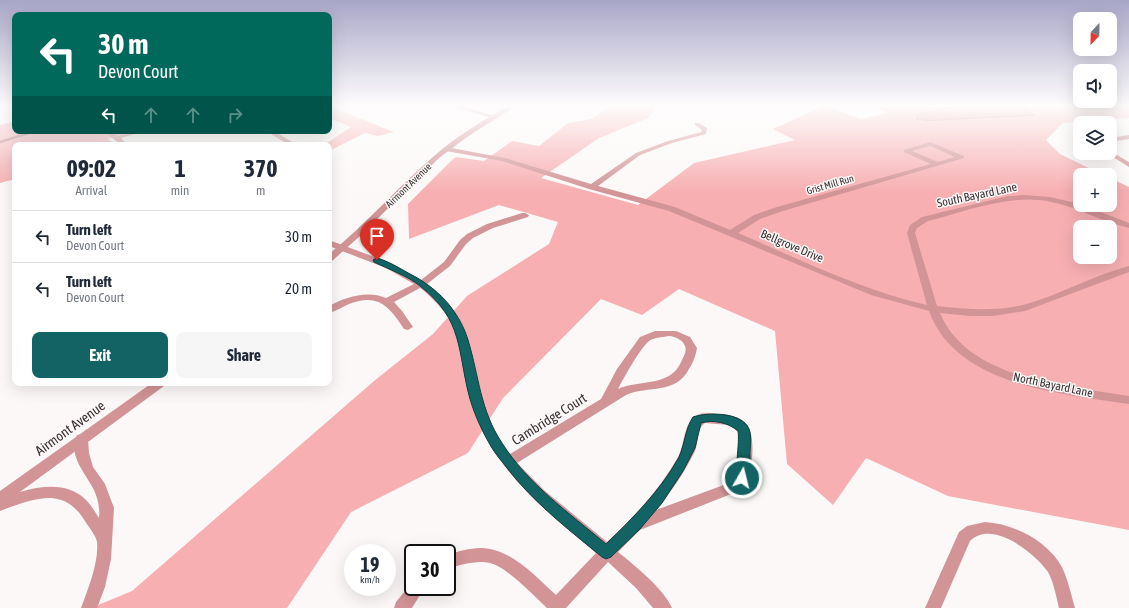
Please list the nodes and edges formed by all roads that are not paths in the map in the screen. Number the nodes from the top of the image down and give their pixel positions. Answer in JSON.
{"nodes":[{"id":1,"x":111,"y":134,"type":"edge"},
{"id":2,"x":129,"y":134,"type":"edge"},
{"id":3,"x":275,"y":134,"type":"edge"},
{"id":4,"x":467,"y":134,"type":"edge"},
{"id":5,"x":699,"y":134,"type":"edge"},
{"id":6,"x":1129,"y":137,"type":"edge"},
{"id":7,"x":115,"y":138,"type":"junction"},
{"id":8,"x":1117,"y":139,"type":"edge"},
{"id":9,"x":121,"y":142,"type":"edge"},
{"id":10,"x":289,"y":142,"type":"edge"},
{"id":11,"x":446,"y":149,"type":"junction"},
{"id":12,"x":1117,"y":157,"type":"edge"},
{"id":13,"x":937,"y":164,"type":"junction"},
{"id":14,"x":1129,"y":165,"type":"edge"},
{"id":15,"x":592,"y":188,"type":"junction"},
{"id":16,"x":525,"y":215,"type":"dead end"},
{"id":17,"x":1129,"y":226,"type":"edge"},
{"id":18,"x":732,"y":233,"type":"junction"},
{"id":19,"x":332,"y":244,"type":"edge"},
{"id":20,"x":343,"y":248,"type":"junction"},
{"id":21,"x":332,"y":257,"type":"edge"},
{"id":22,"x":1129,"y":269,"type":"edge"},
{"id":23,"x":422,"y":283,"type":"junction"},
{"id":24,"x":387,"y":301,"type":"junction"},
{"id":25,"x":332,"y":308,"type":"edge"},
{"id":26,"x":933,"y":309,"type":"junction"},
{"id":27,"x":408,"y":327,"type":"dead end"},
{"id":28,"x":156,"y":386,"type":"edge"},
{"id":29,"x":1129,"y":400,"type":"edge"},
{"id":30,"x":605,"y":402,"type":"junction"},
{"id":31,"x":82,"y":439,"type":"junction"},
{"id":32,"x":508,"y":462,"type":"junction"},
{"id":33,"x":0,"y":499,"type":"edge"},
{"id":34,"x":0,"y":505,"type":"edge"},
{"id":35,"x":635,"y":525,"type":"junction"},
{"id":36,"x":104,"y":539,"type":"junction"},
{"id":37,"x":606,"y":553,"type":"junction"},
{"id":38,"x":456,"y":560,"type":"edge"},
{"id":39,"x":411,"y":596,"type":"edge"},
{"id":40,"x":556,"y":607,"type":"edge"},
{"id":41,"x":89,"y":608,"type":"edge"},
{"id":42,"x":402,"y":608,"type":"edge"},
{"id":43,"x":664,"y":608,"type":"edge"},
{"id":44,"x":933,"y":608,"type":"edge"},
{"id":45,"x":1066,"y":608,"type":"edge"}],
"edges":[{"from":1,"to":7,"type":"street"},
{"from":2,"to":7,"type":"street"},
{"from":3,"to":10,"type":"street"},
{"from":4,"to":11,"type":"street","name":"Airmont Avenue"},
{"from":5,"to":15,"type":"street"},
{"from":6,"to":8,"type":"street"},
{"from":7,"to":9,"type":"street"},
{"from":11,"to":15,"type":"street","name":"Bellgrove Drive"},
{"from":11,"to":20,"type":"street","name":"Airmont Avenue"},
{"from":12,"to":14,"type":"street"},
{"from":13,"to":13,"type":"street","name":"Grist Mill Run"},
{"from":13,"to":18,"type":"street","name":"Grist Mill Run"},
{"from":15,"to":18,"type":"street","name":"Bellgrove Drive"},
{"from":16,"to":23,"type":"street"},
{"from":17,"to":26,"type":"street","name":"South Bayard Lane"},
{"from":18,"to":26,"type":"street","name":"Bellgrove Drive"},
{"from":19,"to":20,"type":"street"},
{"from":20,"to":21,"type":"street","name":"Airmont Avenue"},
{"from":20,"to":23,"type":"street"},
{"from":22,"to":26,"type":"street","name":"Bellgrove Drive"},
{"from":23,"to":24,"type":"street"},
{"from":23,"to":32,"type":"street"},
{"from":24,"to":25,"type":"street"},
{"from":24,"to":27,"type":"street"},
{"from":26,"to":29,"type":"street","name":"North Bayard Lane"},
{"from":28,"to":31,"type":"street","name":"Airmont Avenue"},
{"from":30,"to":30,"type":"street","name":"Cambridge Court"},
{"from":30,"to":32,"type":"street","name":"Cambridge Court"},
{"from":31,"to":33,"type":"street","name":"Airmont Avenue"},
{"from":31,"to":36,"type":"street"},
{"from":32,"to":37,"type":"street"},
{"from":34,"to":36,"type":"street"},
{"from":35,"to":35,"type":"street"},
{"from":35,"to":37,"type":"street"},
{"from":36,"to":41,"type":"street"},
{"from":37,"to":40,"type":"street"},
{"from":37,"to":43,"type":"street"},
{"from":38,"to":40,"type":"street"},
{"from":39,"to":42,"type":"street"},
{"from":44,"to":45,"type":"street"}]}
